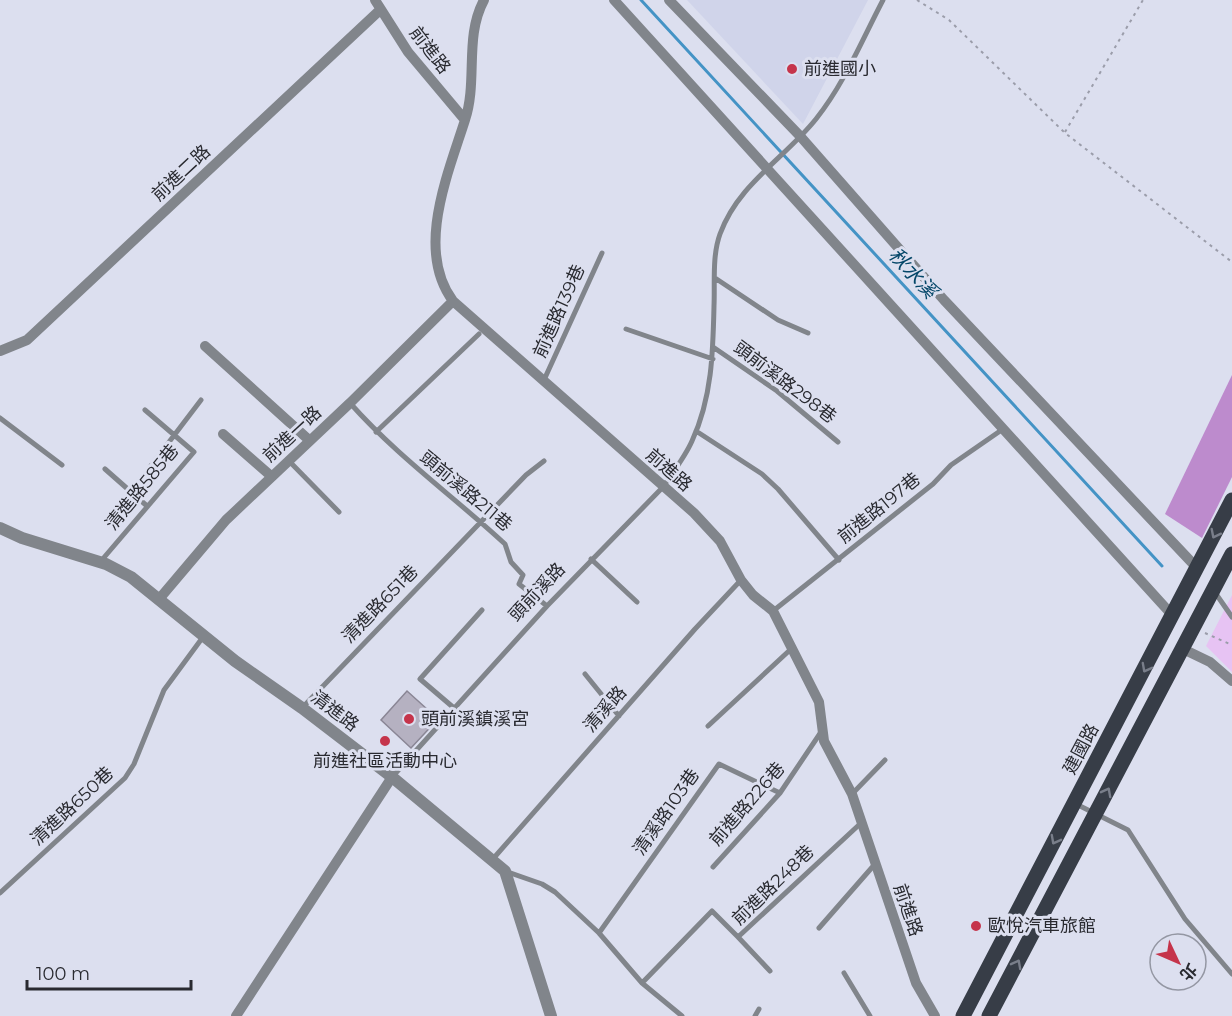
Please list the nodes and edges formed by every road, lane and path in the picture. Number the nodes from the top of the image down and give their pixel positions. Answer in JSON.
{"nodes":[{"id":1,"x":484,"y":0,"type":"edge"},
{"id":2,"x":614,"y":0,"type":"edge"},
{"id":3,"x":669,"y":0,"type":"edge"},
{"id":4,"x":883,"y":0,"type":"edge"},
{"id":5,"x":917,"y":0,"type":"edge"},
{"id":6,"x":1143,"y":0,"type":"edge"},
{"id":7,"x":377,"y":5,"type":"edge"},
{"id":8,"x":465,"y":120,"type":"junction"},
{"id":9,"x":1065,"y":133,"type":"junction"},
{"id":10,"x":802,"y":135,"type":"junction"},
{"id":11,"x":765,"y":168,"type":"junction"},
{"id":12,"x":602,"y":254,"type":"dead end"},
{"id":13,"x":1232,"y":262,"type":"edge"},
{"id":14,"x":715,"y":278,"type":"junction"},
{"id":15,"x":453,"y":301,"type":"junction"},
{"id":16,"x":626,"y":329,"type":"dead end"},
{"id":17,"x":808,"y":333,"type":"dead end"},
{"id":18,"x":479,"y":334,"type":"dead end"},
{"id":19,"x":205,"y":346,"type":"dead end"},
{"id":20,"x":713,"y":347,"type":"junction"},
{"id":21,"x":0,"y":351,"type":"edge"},
{"id":22,"x":713,"y":359,"type":"junction"},
{"id":23,"x":544,"y":380,"type":"junction"},
{"id":24,"x":201,"y":400,"type":"dead end"},
{"id":25,"x":350,"y":403,"type":"junction"},
{"id":26,"x":145,"y":410,"type":"dead end"},
{"id":27,"x":0,"y":418,"type":"edge"},
{"id":28,"x":1003,"y":429,"type":"junction"},
{"id":29,"x":696,"y":431,"type":"junction"},
{"id":30,"x":376,"y":432,"type":"junction"},
{"id":31,"x":172,"y":434,"type":"junction"},
{"id":32,"x":223,"y":434,"type":"dead end"},
{"id":33,"x":309,"y":440,"type":"junction"},
{"id":34,"x":838,"y":442,"type":"dead end"},
{"id":35,"x":288,"y":460,"type":"junction"},
{"id":36,"x":544,"y":461,"type":"dead end"},
{"id":37,"x":62,"y":465,"type":"dead end"},
{"id":38,"x":150,"y":467,"type":"dead end"},
{"id":39,"x":105,"y":469,"type":"dead end"},
{"id":40,"x":271,"y":476,"type":"junction"},
{"id":41,"x":663,"y":487,"type":"junction"},
{"id":42,"x":1232,"y":500,"type":"edge"},
{"id":43,"x":147,"y":506,"type":"junction"},
{"id":44,"x":339,"y":512,"type":"dead end"},
{"id":45,"x":480,"y":521,"type":"junction"},
{"id":46,"x":0,"y":528,"type":"edge"},
{"id":47,"x":1232,"y":554,"type":"edge"},
{"id":48,"x":591,"y":558,"type":"junction"},
{"id":49,"x":838,"y":560,"type":"junction"},
{"id":50,"x":100,"y":562,"type":"junction"},
{"id":51,"x":1197,"y":568,"type":"junction"},
{"id":52,"x":741,"y":580,"type":"junction"},
{"id":53,"x":1213,"y":590,"type":"junction"},
{"id":54,"x":160,"y":598,"type":"junction"},
{"id":55,"x":638,"y":602,"type":"dead end"},
{"id":56,"x":547,"y":606,"type":"junction"},
{"id":57,"x":482,"y":610,"type":"dead end"},
{"id":58,"x":773,"y":611,"type":"junction"},
{"id":59,"x":1173,"y":616,"type":"junction"},
{"id":60,"x":1232,"y":617,"type":"edge"},
{"id":61,"x":1194,"y":628,"type":"junction"},
{"id":62,"x":203,"y":637,"type":"junction"},
{"id":63,"x":1232,"y":645,"type":"edge"},
{"id":64,"x":791,"y":649,"type":"junction"},
{"id":65,"x":1183,"y":649,"type":"junction"},
{"id":66,"x":585,"y":674,"type":"dead end"},
{"id":67,"x":1232,"y":681,"type":"edge"},
{"id":68,"x":302,"y":708,"type":"junction"},
{"id":69,"x":454,"y":708,"type":"junction"},
{"id":70,"x":619,"y":716,"type":"junction"},
{"id":71,"x":708,"y":726,"type":"dead end"},
{"id":72,"x":822,"y":731,"type":"junction"},
{"id":73,"x":885,"y":760,"type":"dead end"},
{"id":74,"x":392,"y":777,"type":"junction"},
{"id":75,"x":780,"y":793,"type":"junction"},
{"id":76,"x":852,"y":794,"type":"junction"},
{"id":77,"x":1074,"y":803,"type":"junction"},
{"id":78,"x":1096,"y":813,"type":"junction"},
{"id":79,"x":861,"y":823,"type":"junction"},
{"id":80,"x":492,"y":860,"type":"junction"},
{"id":81,"x":875,"y":864,"type":"junction"},
{"id":82,"x":713,"y":867,"type":"dead end"},
{"id":83,"x":505,"y":870,"type":"junction"},
{"id":84,"x":0,"y":893,"type":"edge"},
{"id":85,"x":819,"y":928,"type":"dead end"},
{"id":86,"x":598,"y":933,"type":"junction"},
{"id":87,"x":738,"y":937,"type":"junction"},
{"id":88,"x":770,"y":971,"type":"dead end"},
{"id":89,"x":844,"y":973,"type":"dead end"},
{"id":90,"x":1232,"y":974,"type":"edge"},
{"id":91,"x":642,"y":982,"type":"junction"},
{"id":92,"x":759,"y":1009,"type":"dead end"},
{"id":93,"x":236,"y":1016,"type":"edge"},
{"id":94,"x":551,"y":1016,"type":"edge"},
{"id":95,"x":682,"y":1016,"type":"edge"},
{"id":96,"x":754,"y":1016,"type":"edge"},
{"id":97,"x":870,"y":1016,"type":"edge"},
{"id":98,"x":935,"y":1016,"type":"edge"},
{"id":99,"x":963,"y":1016,"type":"edge"},
{"id":100,"x":989,"y":1016,"type":"edge"}],
"edges":[{"from":1,"to":8,"type":"street"},
{"from":2,"to":11,"type":"street"},
{"from":3,"to":10,"type":"street"},
{"from":4,"to":10,"type":"lane"},
{"from":5,"to":9,"type":"path"},
{"from":6,"to":9,"type":"path"},
{"from":7,"to":8,"type":"street","name":"前進路"},
{"from":7,"to":21,"type":"street","name":"前進二路"},
{"from":8,"to":15,"type":"street","name":"前進路"},
{"from":9,"to":13,"type":"path"},
{"from":10,"to":11,"type":"lane","name":"頭前溪路"},
{"from":10,"to":51,"type":"street"},
{"from":11,"to":14,"type":"lane","name":"頭前溪路"},
{"from":11,"to":28,"type":"street"},
{"from":12,"to":23,"type":"lane","name":"前進路139巷"},
{"from":14,"to":17,"type":"lane"},
{"from":14,"to":20,"type":"lane","name":"頭前溪路"},
{"from":15,"to":23,"type":"street","name":"前進路"},
{"from":15,"to":25,"type":"street","name":"前進一路"},
{"from":16,"to":22,"type":"lane"},
{"from":18,"to":30,"type":"lane"},
{"from":19,"to":33,"type":"street"},
{"from":20,"to":22,"type":"lane","name":"頭前溪路"},
{"from":20,"to":34,"type":"lane","name":"頭前溪路298巷"},
{"from":22,"to":29,"type":"lane","name":"頭前溪路"},
{"from":23,"to":41,"type":"street","name":"前進路"},
{"from":24,"to":31,"type":"lane"},
{"from":25,"to":30,"type":"lane","name":"頭前溪路211巷"},
{"from":25,"to":33,"type":"street","name":"前進一路"},
{"from":26,"to":31,"type":"lane","name":"清進路585巷"},
{"from":27,"to":37,"type":"lane"},
{"from":28,"to":49,"type":"lane","name":"前進路197巷"},
{"from":28,"to":59,"type":"street"},
{"from":29,"to":41,"type":"lane","name":"頭前溪路"},
{"from":29,"to":49,"type":"lane"},
{"from":30,"to":45,"type":"lane","name":"頭前溪路211巷"},
{"from":31,"to":38,"type":"lane"},
{"from":31,"to":43,"type":"lane","name":"清進路585巷"},
{"from":32,"to":40,"type":"street"},
{"from":33,"to":35,"type":"street","name":"前進一路"},
{"from":35,"to":40,"type":"street","name":"前進一路"},
{"from":35,"to":44,"type":"lane"},
{"from":36,"to":45,"type":"lane","name":"清進路651巷"},
{"from":39,"to":43,"type":"lane"},
{"from":40,"to":54,"type":"street","name":"前進一路"},
{"from":41,"to":48,"type":"lane","name":"頭前溪路"},
{"from":41,"to":52,"type":"street","name":"前進路"},
{"from":42,"to":51,"type":"main road","name":"建國路","one_way":true},
{"from":43,"to":50,"type":"lane","name":"清進路585巷"},
{"from":45,"to":56,"type":"lane","name":"頭前溪路211巷"},
{"from":45,"to":68,"type":"lane","name":"清進路651巷"},
{"from":46,"to":50,"type":"street","name":"清進路"},
{"from":47,"to":53,"type":"main road"},
{"from":48,"to":55,"type":"lane"},
{"from":48,"to":56,"type":"lane","name":"頭前溪路"},
{"from":49,"to":58,"type":"lane","name":"前進路197巷"},
{"from":50,"to":54,"type":"street","name":"清進路"},
{"from":51,"to":59,"type":"main road","name":"建國路"},
{"from":52,"to":58,"type":"street","name":"前進路"},
{"from":52,"to":70,"type":"lane","name":"清溪路"},
{"from":53,"to":60,"type":"lane"},
{"from":53,"to":61,"type":"main road"},
{"from":54,"to":62,"type":"street","name":"清進路"},
{"from":56,"to":69,"type":"lane","name":"頭前溪路"},
{"from":57,"to":69,"type":"lane"},
{"from":58,"to":64,"type":"street","name":"前進路"},
{"from":59,"to":77,"type":"main road","name":"建國路","one_way":true},
{"from":61,"to":63,"type":"path"},
{"from":61,"to":65,"type":"main road"},
{"from":62,"to":68,"type":"street","name":"清進路"},
{"from":62,"to":84,"type":"lane","name":"清進路650巷"},
{"from":64,"to":71,"type":"lane"},
{"from":64,"to":72,"type":"street","name":"前進路"},
{"from":65,"to":67,"type":"street"},
{"from":78,"to":65,"type":"main road","one_way":true},
{"from":66,"to":70,"type":"lane"},
{"from":68,"to":74,"type":"street","name":"清進路"},
{"from":69,"to":74,"type":"lane","name":"頭前溪路"},
{"from":70,"to":80,"type":"lane","name":"清溪路"},
{"from":72,"to":75,"type":"lane","name":"前進路226巷"},
{"from":72,"to":76,"type":"street","name":"前進路"},
{"from":73,"to":76,"type":"lane"},
{"from":74,"to":80,"type":"street","name":"清進路"},
{"from":74,"to":93,"type":"street","name":"頭前溪路"},
{"from":75,"to":82,"type":"lane","name":"前進路226巷"},
{"from":75,"to":86,"type":"lane","name":"清溪路103巷"},
{"from":76,"to":79,"type":"street","name":"前進路"},
{"from":77,"to":78,"type":"lane"},
{"from":77,"to":99,"type":"main road","name":"建國路","one_way":true},
{"from":78,"to":90,"type":"lane"},
{"from":100,"to":78,"type":"main road","one_way":true},
{"from":79,"to":81,"type":"street","name":"前進路"},
{"from":79,"to":87,"type":"lane","name":"前進路248巷"},
{"from":80,"to":83,"type":"street","name":"清進路"},
{"from":81,"to":85,"type":"lane"},
{"from":81,"to":98,"type":"street","name":"前進路"},
{"from":83,"to":86,"type":"lane"},
{"from":83,"to":94,"type":"street"},
{"from":86,"to":91,"type":"lane"},
{"from":87,"to":88,"type":"lane","name":"前進路248巷"},
{"from":87,"to":91,"type":"lane"},
{"from":89,"to":97,"type":"lane"},
{"from":91,"to":95,"type":"lane"},
{"from":92,"to":96,"type":"lane"}]}
